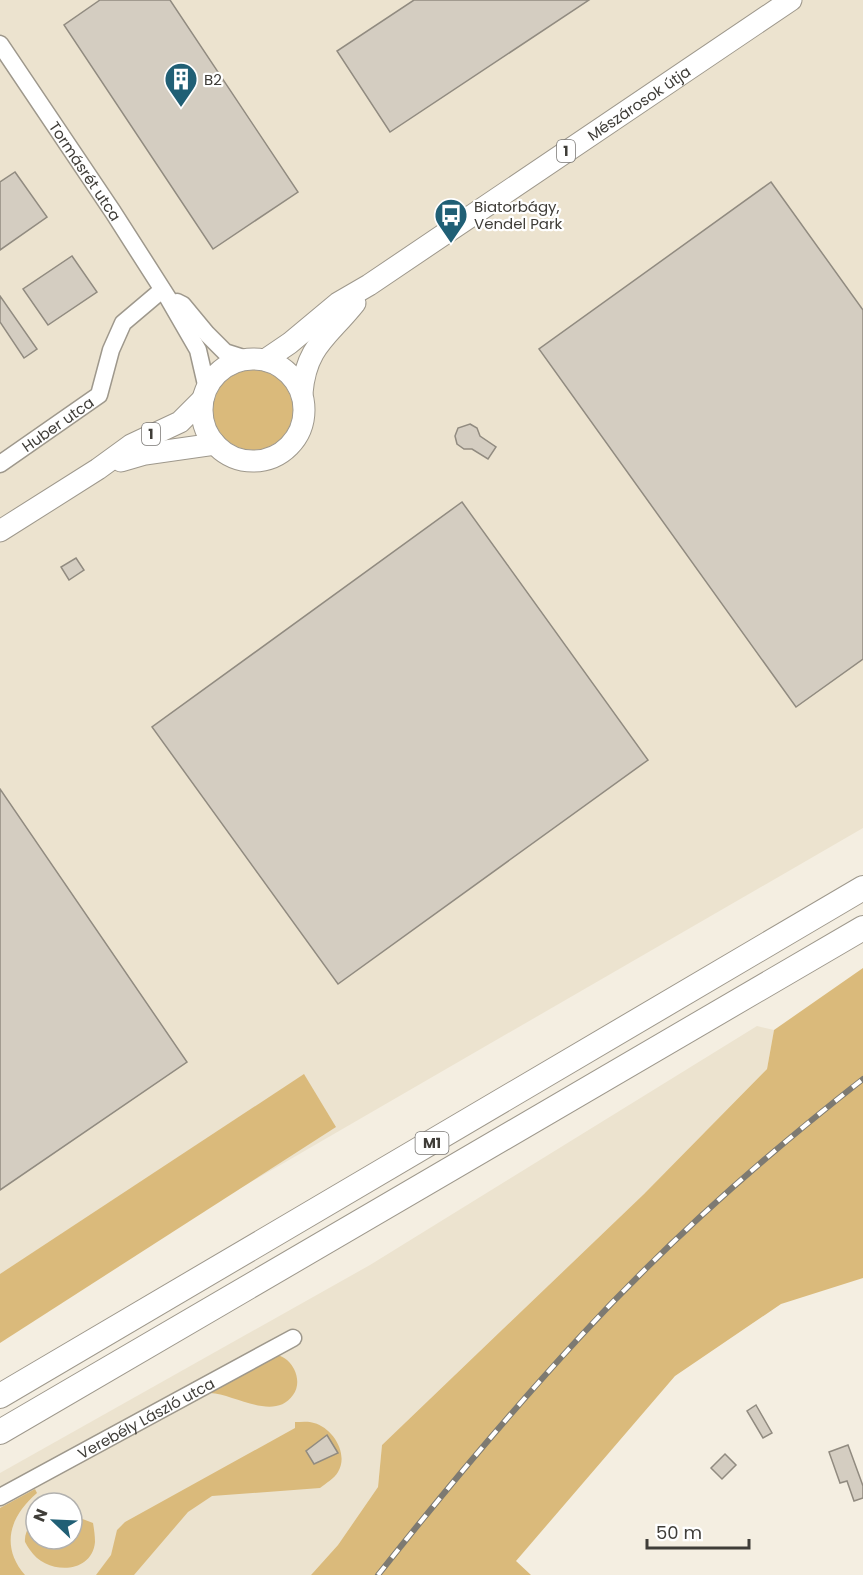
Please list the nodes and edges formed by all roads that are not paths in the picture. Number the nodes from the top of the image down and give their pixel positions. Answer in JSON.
{"nodes":[{"id":1,"x":791,"y":0,"type":"edge"},
{"id":2,"x":0,"y":44,"type":"edge"},
{"id":3,"x":369,"y":285,"type":"junction"},
{"id":4,"x":165,"y":294,"type":"junction"},
{"id":5,"x":256,"y":359,"type":"junction"},
{"id":6,"x":302,"y":393,"type":"junction"},
{"id":7,"x":205,"y":394,"type":"junction"},
{"id":8,"x":215,"y":444,"type":"junction"},
{"id":9,"x":0,"y":464,"type":"edge"},
{"id":10,"x":98,"y":469,"type":"junction"},
{"id":11,"x":0,"y":531,"type":"edge"},
{"id":12,"x":863,"y":888,"type":"edge"},
{"id":13,"x":863,"y":928,"type":"edge"},
{"id":14,"x":293,"y":1338,"type":"dead end"},
{"id":15,"x":0,"y":1396,"type":"edge"},
{"id":16,"x":0,"y":1432,"type":"edge"},
{"id":17,"x":0,"y":1497,"type":"edge"}],
"edges":[{"from":1,"to":3,"type":"main road","name":"Mészárosok útja","number":"1"},
{"from":2,"to":4,"type":"street","name":"Tormásrét utca"},
{"from":3,"to":5,"type":"main road","name":"Mészárosok útja","number":"1"},
{"from":3,"to":6,"type":"main road","name":"Mészárosok útja","number":"1"},
{"from":4,"to":5,"type":"street"},
{"from":4,"to":7,"type":"street","name":"Tormásrét utca"},
{"from":4,"to":9,"type":"street","name":"Huber utca"},
{"from":5,"to":6,"type":"main road"},
{"from":5,"to":7,"type":"main road","name":"Mészárosok útja","number":"1"},
{"from":6,"to":8,"type":"main road","name":"Mészárosok útja","number":"1"},
{"from":7,"to":8,"type":"main road"},
{"from":7,"to":10,"type":"main road","name":"Mészárosok útja","number":"1"},
{"from":8,"to":10,"type":"main road","name":"Mészárosok útja","number":"1"},
{"from":10,"to":11,"type":"main road","name":"Mészárosok útja","number":"1"},
{"from":12,"to":15,"type":"highway","number":"M1"},
{"from":13,"to":16,"type":"highway","number":"M1"},
{"from":14,"to":17,"type":"street","name":"Verebély László utca"}]}
